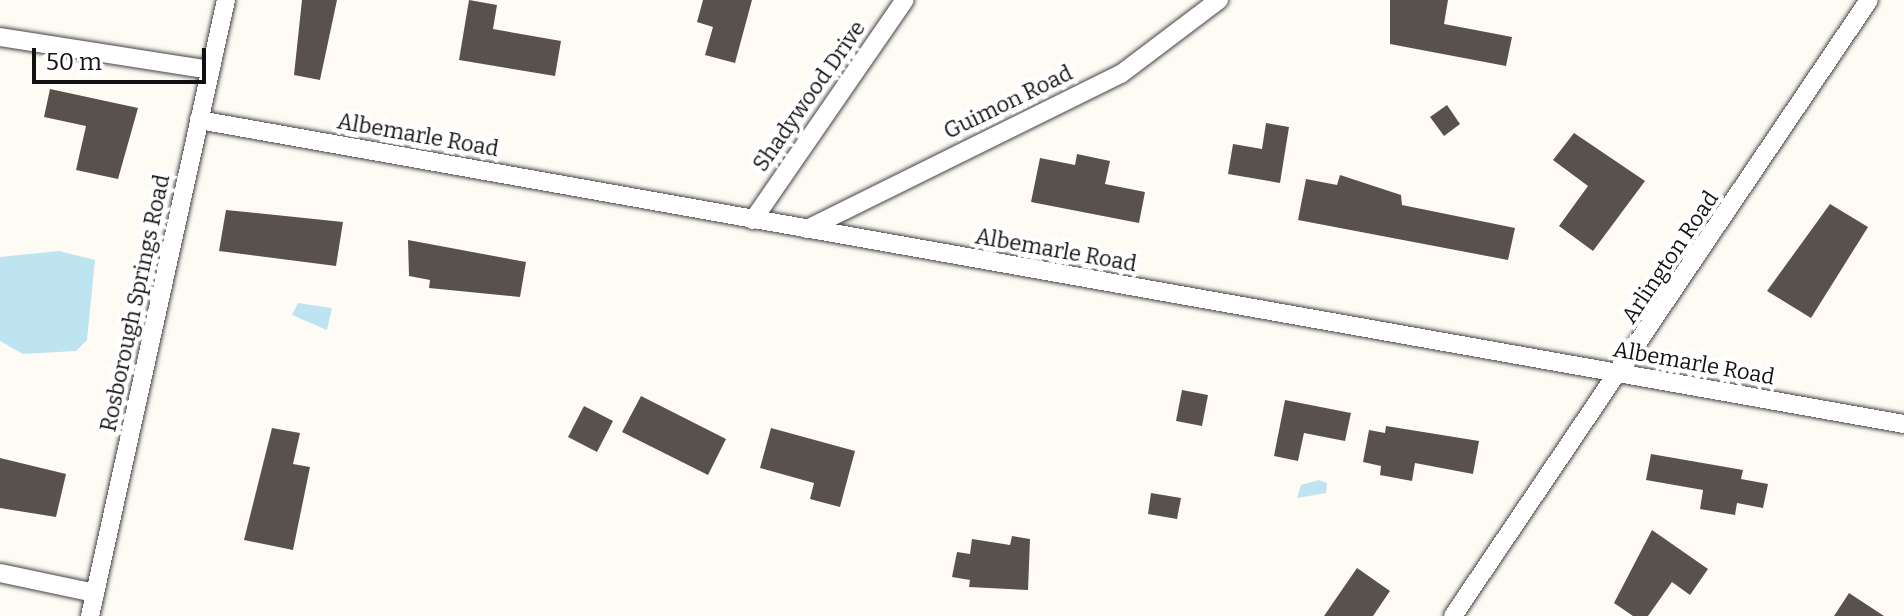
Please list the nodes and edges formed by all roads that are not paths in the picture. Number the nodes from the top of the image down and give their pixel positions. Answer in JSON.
{"nodes":[{"id":1,"x":226,"y":0,"type":"edge"},
{"id":2,"x":905,"y":0,"type":"edge"},
{"id":3,"x":1219,"y":0,"type":"edge"},
{"id":4,"x":1869,"y":0,"type":"edge"},
{"id":5,"x":0,"y":37,"type":"edge"},
{"id":6,"x":210,"y":70,"type":"junction"},
{"id":7,"x":199,"y":120,"type":"junction"},
{"id":8,"x":753,"y":220,"type":"junction"},
{"id":9,"x":807,"y":229,"type":"junction"},
{"id":10,"x":1621,"y":375,"type":"junction"},
{"id":11,"x":1904,"y":424,"type":"edge"},
{"id":12,"x":0,"y":573,"type":"edge"},
{"id":13,"x":95,"y":593,"type":"junction"},
{"id":14,"x":90,"y":616,"type":"edge"},
{"id":15,"x":1453,"y":616,"type":"edge"}],
"edges":[{"from":1,"to":6,"type":"street","name":"Rosborough Springs Road"},
{"from":2,"to":8,"type":"street","name":"Shadywood Drive"},
{"from":3,"to":9,"type":"street","name":"Guimon Road"},
{"from":4,"to":10,"type":"street","name":"Arlington Road"},
{"from":5,"to":6,"type":"street"},
{"from":6,"to":7,"type":"street","name":"Rosborough Springs Road"},
{"from":7,"to":8,"type":"street","name":"Albemarle Road"},
{"from":7,"to":13,"type":"street","name":"Rosborough Springs Road"},
{"from":8,"to":9,"type":"street","name":"Albemarle Road"},
{"from":9,"to":10,"type":"street","name":"Albemarle Road"},
{"from":10,"to":11,"type":"street","name":"Albemarle Road"},
{"from":10,"to":15,"type":"street","name":"Arlington Road"},
{"from":12,"to":13,"type":"street"},
{"from":13,"to":14,"type":"street","name":"Rosborough Springs Road"}]}
